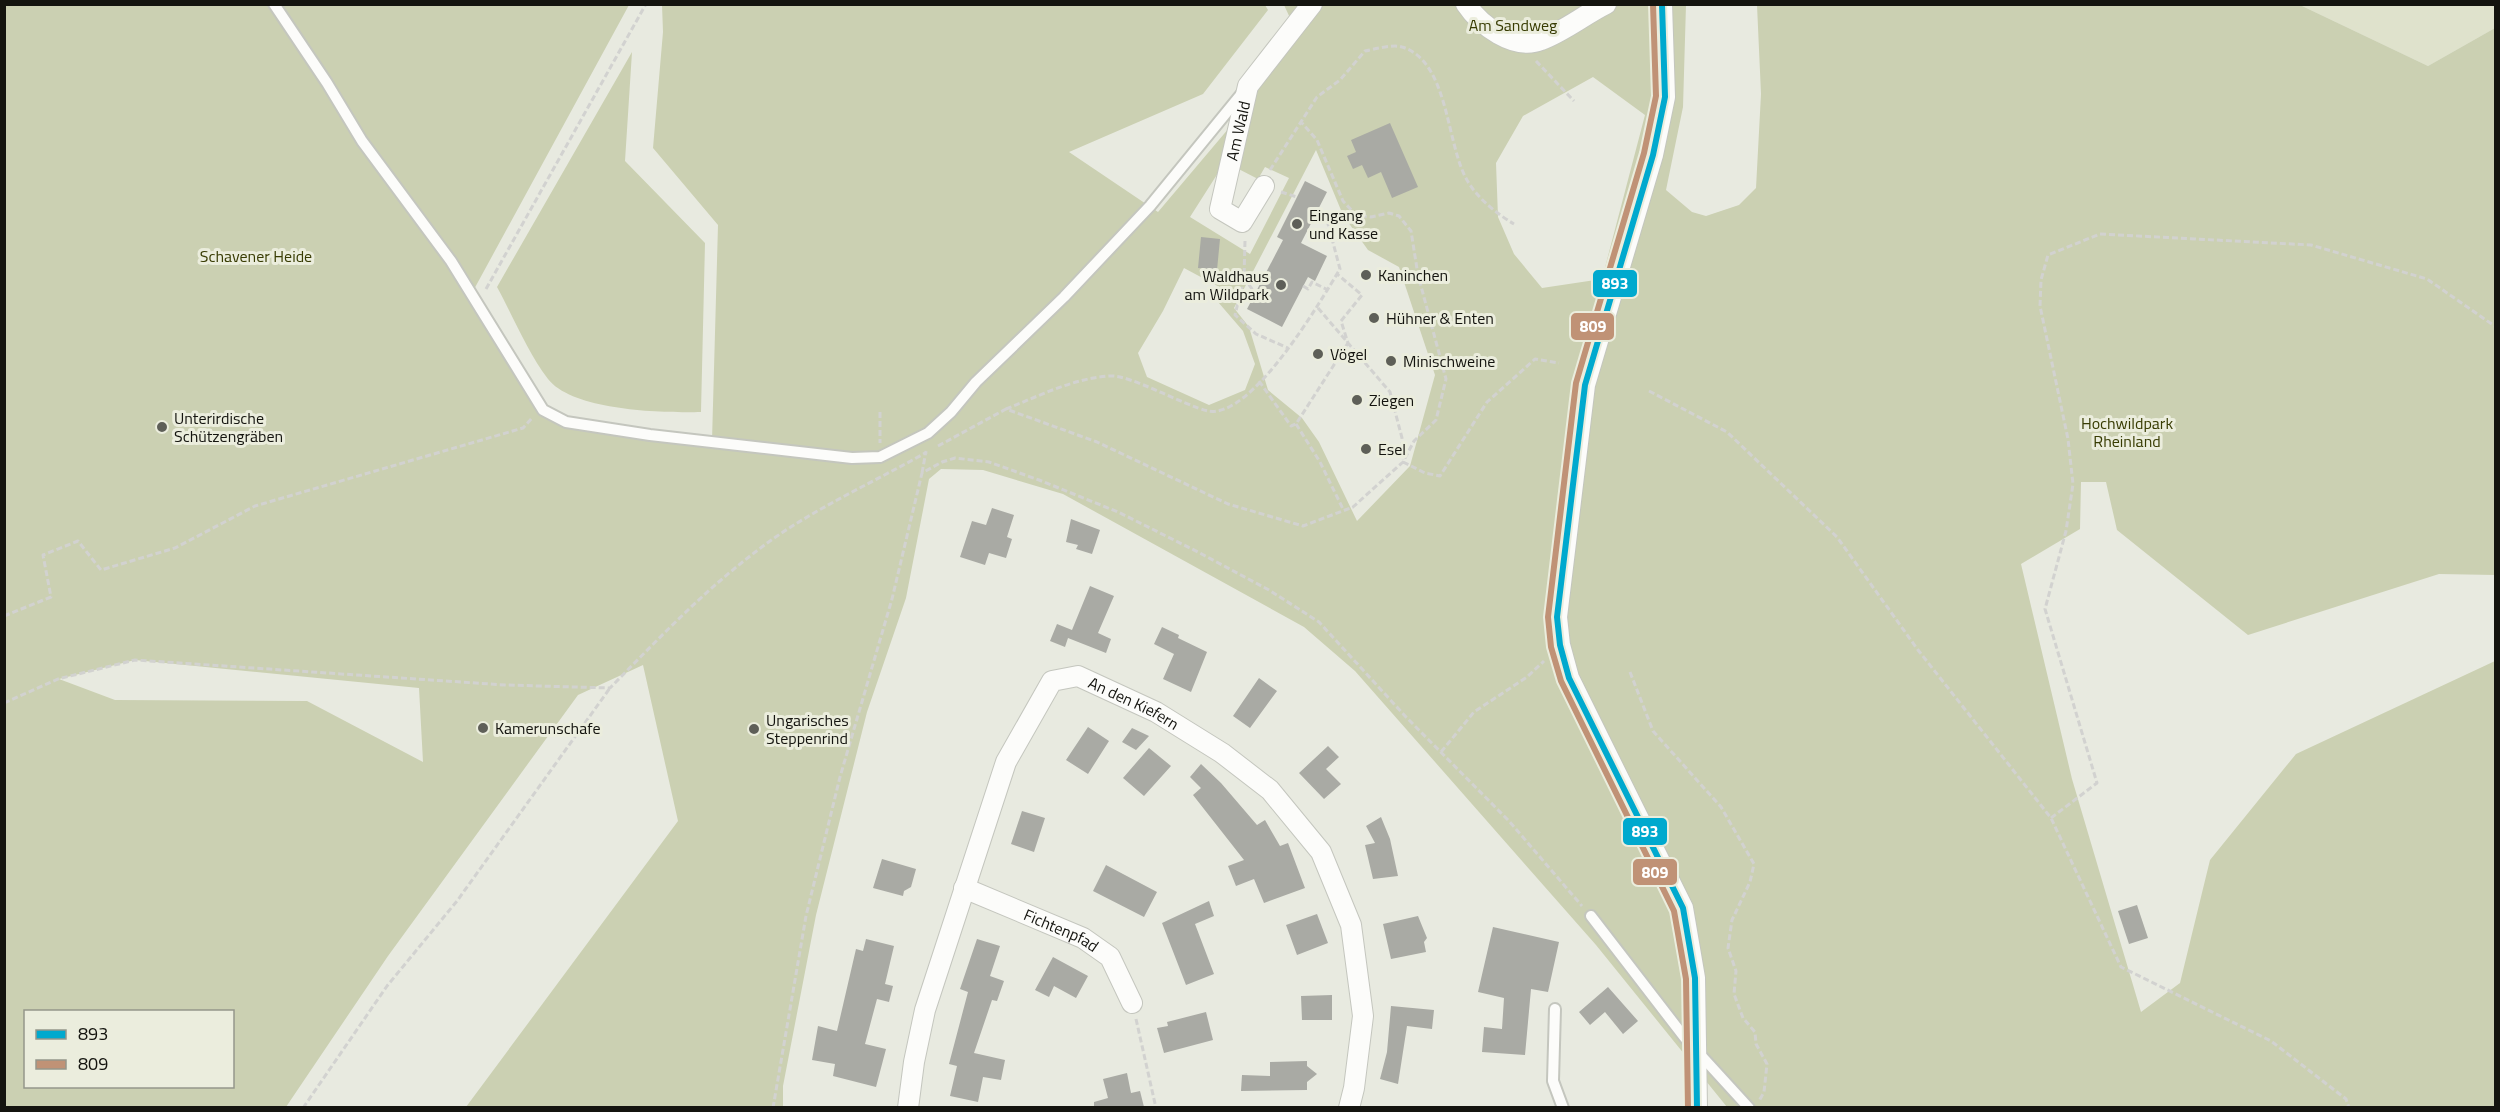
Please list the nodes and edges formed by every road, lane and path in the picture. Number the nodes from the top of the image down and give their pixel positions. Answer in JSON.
{"nodes":[{"id":1,"x":274,"y":4,"type":"edge"},
{"id":2,"x":646,"y":4,"type":"edge"},
{"id":3,"x":1312,"y":4,"type":"edge"},
{"id":4,"x":1466,"y":4,"type":"edge"},
{"id":5,"x":1606,"y":4,"type":"edge"},
{"id":6,"x":1662,"y":4,"type":"edge"},
{"id":7,"x":1521,"y":41,"type":"junction"},
{"id":8,"x":1248,"y":87,"type":"junction"},
{"id":9,"x":1574,"y":101,"type":"dead end"},
{"id":10,"x":1302,"y":123,"type":"junction"},
{"id":11,"x":1264,"y":186,"type":"joint"},
{"id":12,"x":1317,"y":212,"type":"dead end"},
{"id":13,"x":1242,"y":222,"type":"junction"},
{"id":14,"x":1514,"y":224,"type":"dead end"},
{"id":15,"x":1337,"y":274,"type":"junction"},
{"id":16,"x":1244,"y":278,"type":"junction"},
{"id":17,"x":1303,"y":286,"type":"dead end"},
{"id":18,"x":1328,"y":290,"type":"junction"},
{"id":19,"x":1255,"y":293,"type":"dead end"},
{"id":20,"x":479,"y":304,"type":"junction"},
{"id":21,"x":1318,"y":308,"type":"junction"},
{"id":22,"x":2496,"y":327,"type":"edge"},
{"id":23,"x":1348,"y":342,"type":"junction"},
{"id":24,"x":1288,"y":348,"type":"junction"},
{"id":25,"x":1559,"y":363,"type":"dead end"},
{"id":26,"x":1259,"y":381,"type":"junction"},
{"id":27,"x":1649,"y":391,"type":"dead end"},
{"id":28,"x":532,"y":396,"type":"junction"},
{"id":29,"x":1006,"y":409,"type":"junction"},
{"id":30,"x":880,"y":412,"type":"dead end"},
{"id":31,"x":1296,"y":424,"type":"junction"},
{"id":32,"x":928,"y":433,"type":"junction"},
{"id":33,"x":926,"y":452,"type":"junction"},
{"id":34,"x":880,"y":457,"type":"junction"},
{"id":35,"x":1403,"y":462,"type":"junction"},
{"id":36,"x":922,"y":473,"type":"junction"},
{"id":37,"x":1343,"y":509,"type":"junction"},
{"id":38,"x":4,"y":616,"type":"edge"},
{"id":39,"x":1560,"y":645,"type":"junction"},
{"id":40,"x":1630,"y":672,"type":"dead end"},
{"id":41,"x":610,"y":688,"type":"junction"},
{"id":42,"x":4,"y":703,"type":"edge"},
{"id":43,"x":1441,"y":752,"type":"junction"},
{"id":44,"x":2051,"y":819,"type":"junction"},
{"id":45,"x":964,"y":888,"type":"junction"},
{"id":46,"x":1591,"y":916,"type":"joint"},
{"id":47,"x":1132,"y":1003,"type":"joint"},
{"id":48,"x":1555,"y":1009,"type":"dead end"},
{"id":49,"x":1698,"y":1053,"type":"junction"},
{"id":50,"x":303,"y":1107,"type":"edge"},
{"id":51,"x":772,"y":1107,"type":"edge"},
{"id":52,"x":909,"y":1107,"type":"edge"},
{"id":53,"x":1156,"y":1107,"type":"edge"},
{"id":54,"x":1349,"y":1107,"type":"edge"},
{"id":55,"x":1563,"y":1107,"type":"edge"},
{"id":56,"x":1697,"y":1107,"type":"edge"},
{"id":57,"x":1749,"y":1107,"type":"edge"},
{"id":58,"x":1756,"y":1107,"type":"edge"},
{"id":59,"x":2349,"y":1107,"type":"edge"}],
"edges":[{"from":1,"to":20,"type":"lane"},
{"from":2,"to":20,"type":"path"},
{"from":3,"to":8,"type":"street","name":"Am Wald"},
{"from":4,"to":7,"type":"street"},
{"from":5,"to":7,"type":"street"},
{"from":6,"to":39,"type":"street"},
{"from":7,"to":9,"type":"path"},
{"from":8,"to":13,"type":"street","name":"Am Wald"},
{"from":8,"to":32,"type":"lane"},
{"from":10,"to":11,"type":"path"},
{"from":10,"to":14,"type":"path"},
{"from":10,"to":35,"type":"path"},
{"from":11,"to":13,"type":"street"},
{"from":12,"to":15,"type":"path"},
{"from":13,"to":16,"type":"path"},
{"from":15,"to":18,"type":"path"},
{"from":15,"to":23,"type":"path"},
{"from":16,"to":19,"type":"path"},
{"from":16,"to":24,"type":"path"},
{"from":17,"to":18,"type":"path"},
{"from":18,"to":21,"type":"path"},
{"from":20,"to":28,"type":"lane"},
{"from":21,"to":23,"type":"path"},
{"from":21,"to":24,"type":"path"},
{"from":22,"to":44,"type":"path"},
{"from":23,"to":31,"type":"path"},
{"from":23,"to":35,"type":"path"},
{"from":24,"to":26,"type":"path"},
{"from":25,"to":35,"type":"path"},
{"from":26,"to":29,"type":"path"},
{"from":26,"to":31,"type":"path"},
{"from":27,"to":44,"type":"path"},
{"from":28,"to":34,"type":"lane"},
{"from":28,"to":38,"type":"path"},
{"from":29,"to":33,"type":"path"},
{"from":29,"to":37,"type":"path"},
{"from":30,"to":34,"type":"path"},
{"from":31,"to":37,"type":"path"},
{"from":32,"to":33,"type":"path"},
{"from":32,"to":34,"type":"lane"},
{"from":33,"to":36,"type":"path"},
{"from":33,"to":41,"type":"path"},
{"from":35,"to":37,"type":"path"},
{"from":36,"to":43,"type":"path"},
{"from":36,"to":51,"type":"path"},
{"from":39,"to":43,"type":"path"},
{"from":39,"to":49,"type":"street"},
{"from":40,"to":58,"type":"path"},
{"from":41,"to":42,"type":"path"},
{"from":41,"to":50,"type":"path"},
{"from":43,"to":46,"type":"path"},
{"from":44,"to":59,"type":"path"},
{"from":45,"to":47,"type":"street","name":"Fichtenpfad"},
{"from":45,"to":52,"type":"street","name":"An den Kiefern"},
{"from":45,"to":54,"type":"street","name":"An den Kiefern"},
{"from":46,"to":49,"type":"lane"},
{"from":47,"to":53,"type":"path"},
{"from":48,"to":55,"type":"lane"},
{"from":49,"to":56,"type":"street"},
{"from":49,"to":57,"type":"lane"}]}
